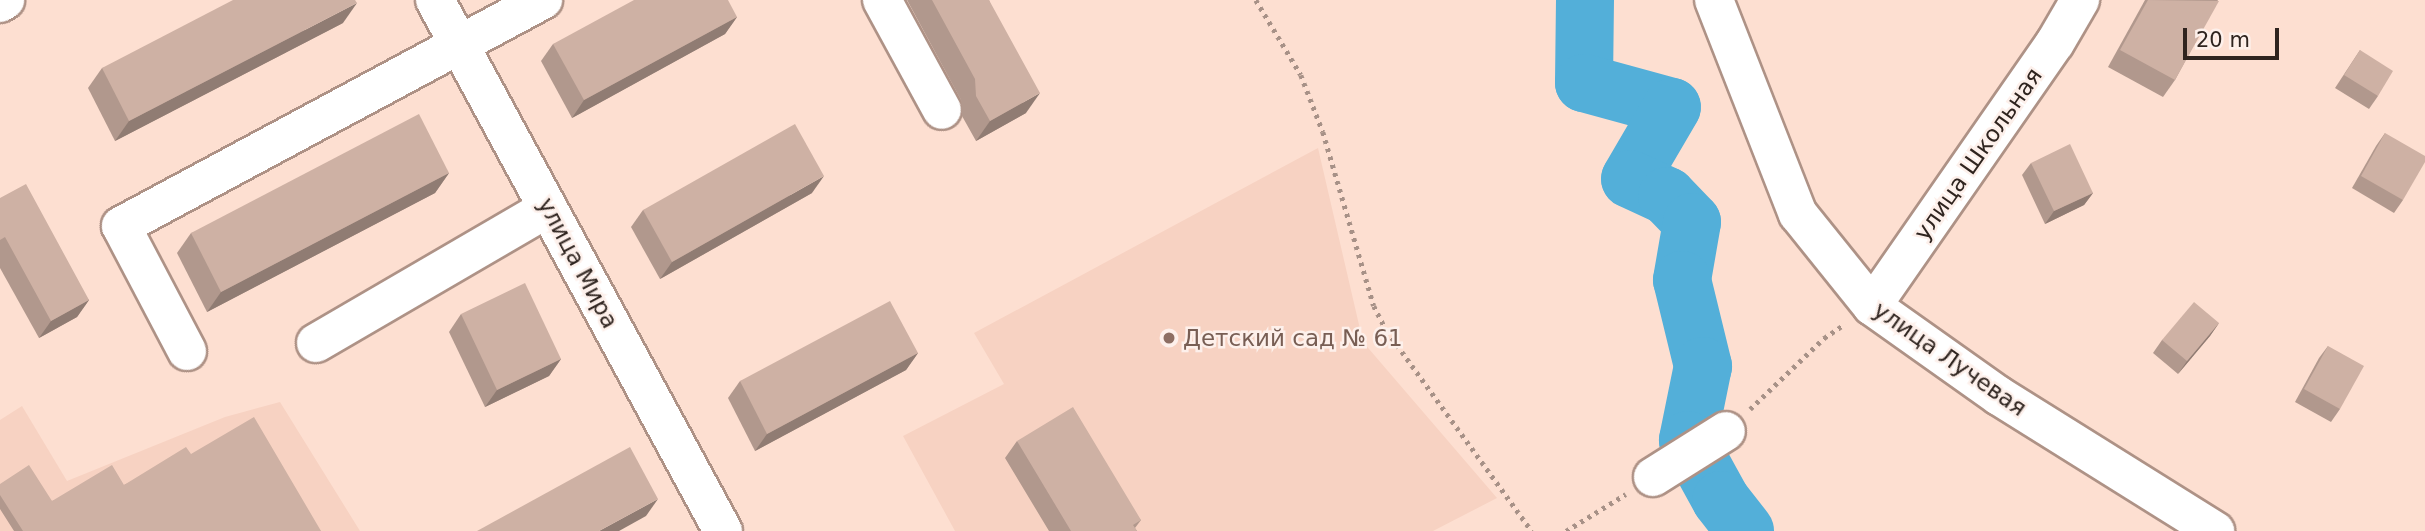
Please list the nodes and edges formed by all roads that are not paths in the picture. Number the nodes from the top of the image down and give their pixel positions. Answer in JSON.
{"nodes":[{"id":1,"x":5,"y":0,"type":"edge"},
{"id":2,"x":435,"y":0,"type":"edge"},
{"id":3,"x":543,"y":0,"type":"edge"},
{"id":4,"x":883,"y":0,"type":"edge"},
{"id":5,"x":1714,"y":0,"type":"edge"},
{"id":6,"x":2080,"y":0,"type":"edge"},
{"id":7,"x":0,"y":3,"type":"edge"},
{"id":8,"x":459,"y":44,"type":"junction"},
{"id":9,"x":942,"y":110,"type":"dead end"},
{"id":10,"x":548,"y":208,"type":"junction"},
{"id":11,"x":1872,"y":306,"type":"junction"},
{"id":12,"x":316,"y":343,"type":"dead end"},
{"id":13,"x":187,"y":351,"type":"dead end"},
{"id":14,"x":1726,"y":431,"type":"road end"},
{"id":15,"x":1653,"y":477,"type":"road end"},
{"id":16,"x":722,"y":529,"type":"edge"},
{"id":17,"x":2215,"y":531,"type":"edge"}],
"edges":[{"from":1,"to":7,"type":"street"},
{"from":2,"to":8,"type":"street","name":"улица Мира"},
{"from":3,"to":8,"type":"street"},
{"from":4,"to":9,"type":"street"},
{"from":5,"to":11,"type":"street","name":"улица Лучевая"},
{"from":6,"to":11,"type":"street","name":"улица Школьная"},
{"from":8,"to":10,"type":"street","name":"улица Мира"},
{"from":8,"to":13,"type":"street"},
{"from":10,"to":12,"type":"street"},
{"from":10,"to":16,"type":"street","name":"улица Мира"},
{"from":11,"to":17,"type":"street","name":"улица Лучевая"},
{"from":14,"to":15,"type":"street"}]}
